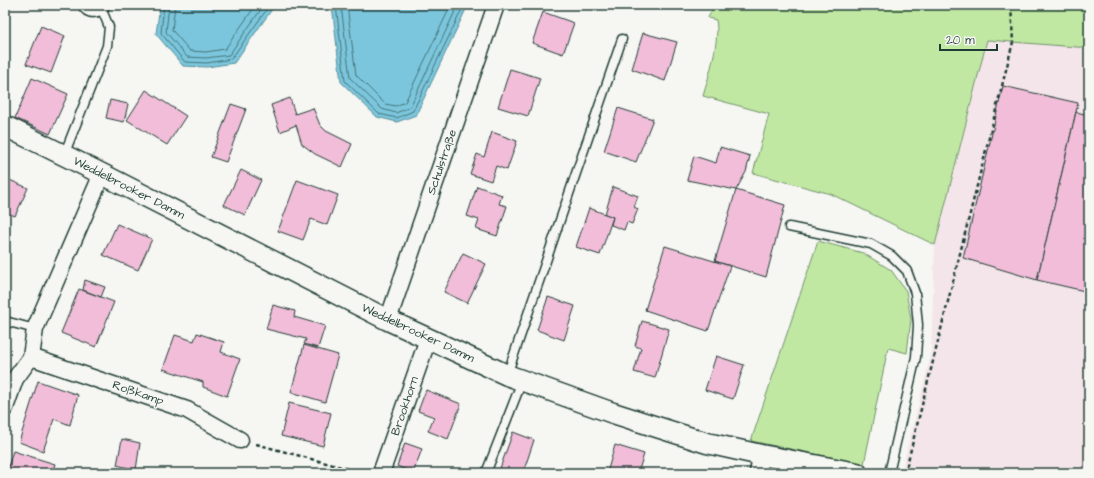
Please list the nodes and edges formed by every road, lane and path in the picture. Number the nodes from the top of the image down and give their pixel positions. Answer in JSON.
{"nodes":[{"id":1,"x":82,"y":5,"type":"edge"},
{"id":2,"x":496,"y":5,"type":"edge"},
{"id":3,"x":1011,"y":5,"type":"edge"},
{"id":4,"x":104,"y":8,"type":"edge"},
{"id":5,"x":622,"y":39,"type":"dead end"},
{"id":6,"x":5,"y":126,"type":"edge"},
{"id":7,"x":64,"y":155,"type":"junction"},
{"id":8,"x":102,"y":174,"type":"junction"},
{"id":9,"x":789,"y":227,"type":"dead end"},
{"id":10,"x":388,"y":320,"type":"junction"},
{"id":11,"x":5,"y":321,"type":"edge"},
{"id":12,"x":34,"y":329,"type":"junction"},
{"id":13,"x":428,"y":339,"type":"junction"},
{"id":14,"x":31,"y":357,"type":"junction"},
{"id":15,"x":515,"y":378,"type":"junction"},
{"id":16,"x":5,"y":408,"type":"edge"},
{"id":17,"x":240,"y":440,"type":"joint"},
{"id":18,"x":760,"y":464,"type":"edge"},
{"id":19,"x":364,"y":473,"type":"edge"},
{"id":20,"x":381,"y":473,"type":"edge"},
{"id":21,"x":486,"y":473,"type":"edge"},
{"id":22,"x":857,"y":473,"type":"edge"},
{"id":23,"x":889,"y":473,"type":"edge"},
{"id":24,"x":905,"y":473,"type":"edge"}],
"edges":[{"from":1,"to":4,"type":"lane"},
{"from":2,"to":10,"type":"street","name":"Schulstraße"},
{"from":3,"to":24,"type":"path"},
{"from":4,"to":7,"type":"lane"},
{"from":5,"to":15,"type":"lane"},
{"from":6,"to":7,"type":"street","name":"Weddelbrooker Damm"},
{"from":7,"to":8,"type":"street","name":"Weddelbrooker Damm"},
{"from":8,"to":10,"type":"street","name":"Weddelbrooker Damm"},
{"from":8,"to":12,"type":"street"},
{"from":9,"to":23,"type":"lane"},
{"from":10,"to":13,"type":"street","name":"Weddelbrooker Damm"},
{"from":11,"to":12,"type":"lane"},
{"from":12,"to":14,"type":"street"},
{"from":13,"to":15,"type":"street","name":"Weddelbrooker Damm"},
{"from":13,"to":20,"type":"street","name":"Brookhorn"},
{"from":14,"to":16,"type":"street"},
{"from":14,"to":17,"type":"street","name":"Roßkamp"},
{"from":15,"to":18,"type":"street","name":"Weddelbrooker Damm"},
{"from":15,"to":21,"type":"lane"},
{"from":17,"to":19,"type":"path"},
{"from":18,"to":22,"type":"street","name":"Weddelbrooker Damm"}]}
